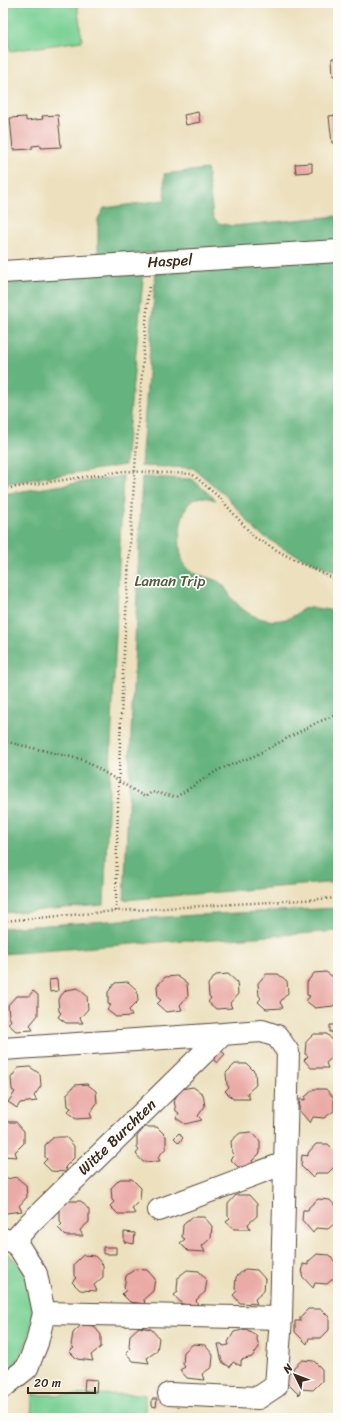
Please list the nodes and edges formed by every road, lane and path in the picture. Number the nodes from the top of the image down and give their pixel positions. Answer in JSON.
{"nodes":[{"id":1,"x":338,"y":251,"type":"edge"},
{"id":2,"x":150,"y":262,"type":"junction"},
{"id":3,"x":3,"y":272,"type":"edge"},
{"id":4,"x":134,"y":472,"type":"junction"},
{"id":5,"x":3,"y":489,"type":"edge"},
{"id":6,"x":338,"y":581,"type":"edge"},
{"id":7,"x":338,"y":714,"type":"edge"},
{"id":8,"x":3,"y":741,"type":"edge"},
{"id":9,"x":117,"y":782,"type":"junction"},
{"id":10,"x":338,"y":898,"type":"edge"},
{"id":11,"x":116,"y":911,"type":"junction"},
{"id":12,"x":3,"y":921,"type":"edge"},
{"id":13,"x":223,"y":1034,"type":"junction"},
{"id":14,"x":3,"y":1049,"type":"edge"},
{"id":15,"x":285,"y":1163,"type":"junction"},
{"id":16,"x":159,"y":1210,"type":"dead end"},
{"id":17,"x":8,"y":1240,"type":"edge"},
{"id":18,"x":44,"y":1313,"type":"junction"},
{"id":19,"x":281,"y":1318,"type":"junction"},
{"id":20,"x":3,"y":1387,"type":"edge"},
{"id":21,"x":169,"y":1394,"type":"dead end"}],
"edges":[{"from":1,"to":2,"type":"street","name":"Haspel"},
{"from":2,"to":3,"type":"street","name":"Haspel"},
{"from":2,"to":4,"type":"path"},
{"from":4,"to":5,"type":"path"},
{"from":4,"to":6,"type":"path"},
{"from":4,"to":9,"type":"path"},
{"from":7,"to":9,"type":"path"},
{"from":8,"to":9,"type":"path"},
{"from":9,"to":11,"type":"path"},
{"from":10,"to":11,"type":"path"},
{"from":11,"to":12,"type":"path"},
{"from":13,"to":14,"type":"street"},
{"from":13,"to":15,"type":"street"},
{"from":13,"to":17,"type":"street","name":"Witte Burchten"},
{"from":15,"to":16,"type":"street"},
{"from":15,"to":19,"type":"street"},
{"from":17,"to":18,"type":"street","name":"Witte Burchten"},
{"from":18,"to":19,"type":"street"},
{"from":18,"to":20,"type":"street","name":"Witte Burchten"},
{"from":19,"to":21,"type":"street"}]}
